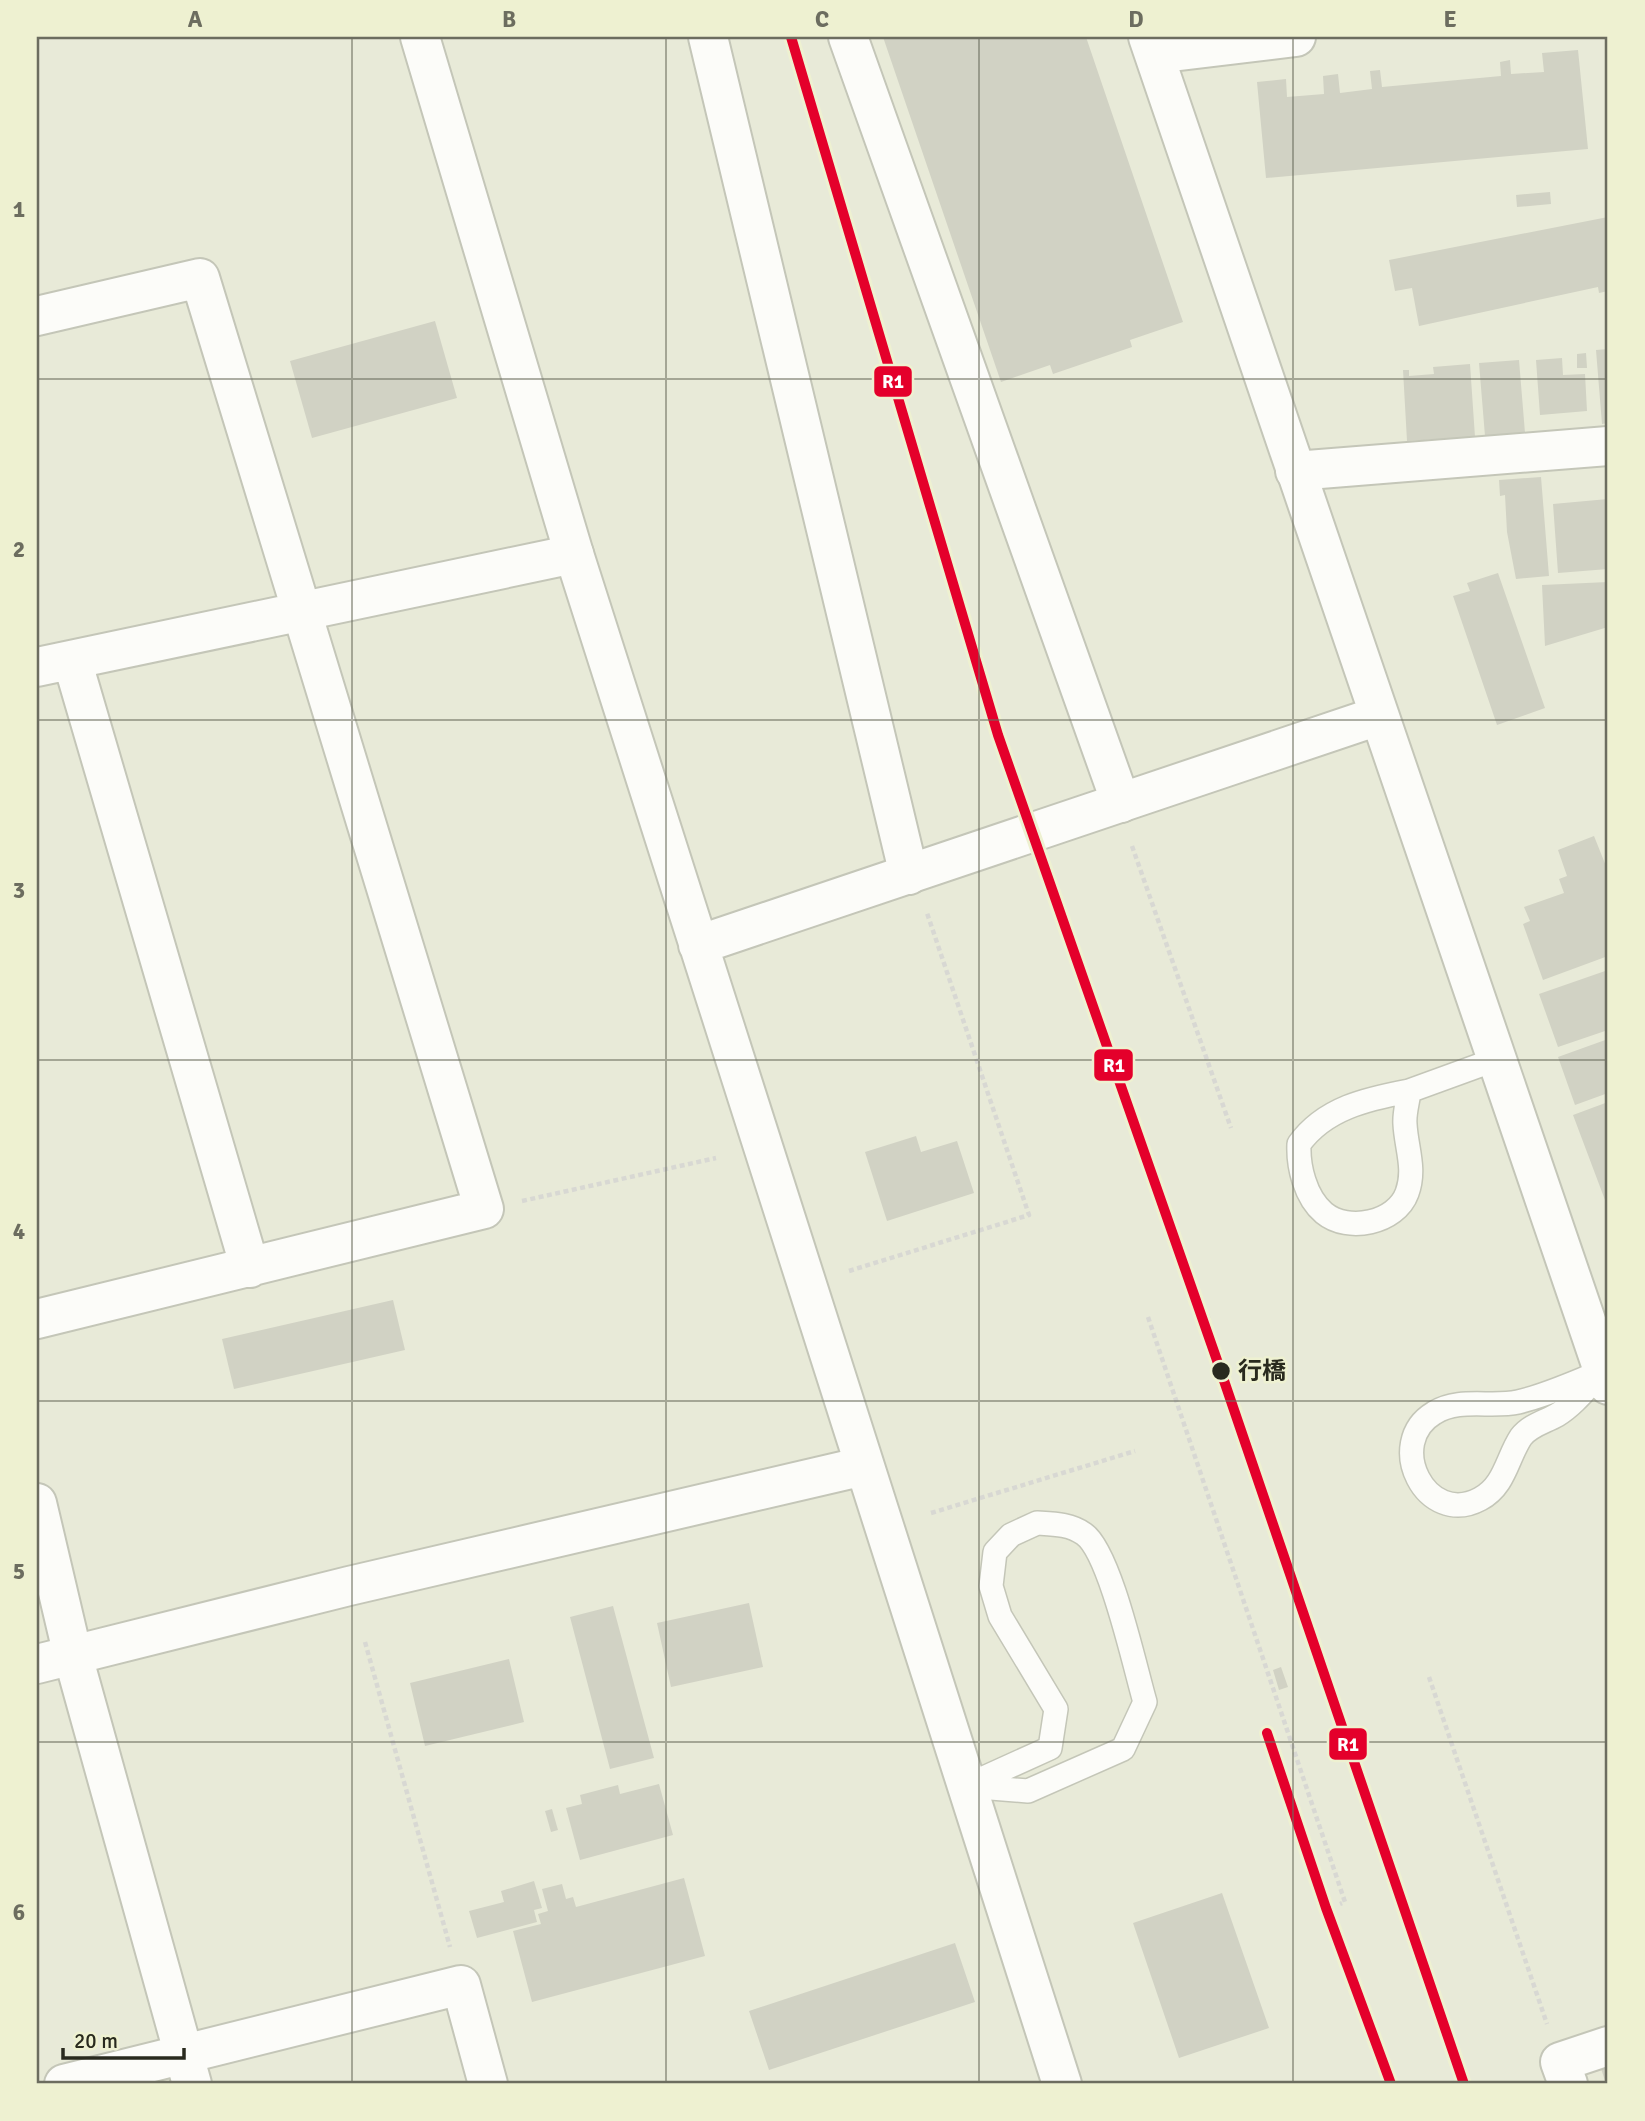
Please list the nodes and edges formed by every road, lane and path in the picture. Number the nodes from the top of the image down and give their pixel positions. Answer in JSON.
{"nodes":[{"id":1,"x":420,"y":37,"type":"edge"},
{"id":2,"x":708,"y":37,"type":"edge"},
{"id":3,"x":848,"y":37,"type":"edge"},
{"id":4,"x":1296,"y":37,"type":"edge"},
{"id":5,"x":1152,"y":46,"type":"edge"},
{"id":6,"x":37,"y":316,"type":"edge"},
{"id":7,"x":1608,"y":446,"type":"edge"},
{"id":8,"x":1295,"y":471,"type":"junction"},
{"id":9,"x":574,"y":555,"type":"junction"},
{"id":10,"x":302,"y":609,"type":"junction"},
{"id":11,"x":54,"y":663,"type":"edge"},
{"id":12,"x":1378,"y":716,"type":"junction"},
{"id":13,"x":1121,"y":803,"type":"junction"},
{"id":14,"x":1132,"y":846,"type":"dead end"},
{"id":15,"x":909,"y":874,"type":"junction"},
{"id":16,"x":927,"y":913,"type":"dead end"},
{"id":17,"x":698,"y":946,"type":"junction"},
{"id":18,"x":1497,"y":1059,"type":"junction"},
{"id":19,"x":1409,"y":1091,"type":"junction"},
{"id":20,"x":1231,"y":1128,"type":"dead end"},
{"id":21,"x":716,"y":1158,"type":"dead end"},
{"id":22,"x":484,"y":1209,"type":"junction"},
{"id":23,"x":250,"y":1268,"type":"junction"},
{"id":24,"x":849,"y":1271,"type":"dead end"},
{"id":25,"x":1207,"y":1314,"type":"dead end"},
{"id":26,"x":1148,"y":1317,"type":"dead end"},
{"id":27,"x":37,"y":1319,"type":"edge"},
{"id":28,"x":1607,"y":1375,"type":"edge"},
{"id":29,"x":1240,"y":1419,"type":"dead end"},
{"id":30,"x":1135,"y":1451,"type":"dead end"},
{"id":31,"x":864,"y":1466,"type":"junction"},
{"id":32,"x":37,"y":1503,"type":"edge"},
{"id":33,"x":931,"y":1513,"type":"dead end"},
{"id":34,"x":365,"y":1642,"type":"dead end"},
{"id":35,"x":55,"y":1660,"type":"edge"},
{"id":36,"x":1429,"y":1676,"type":"dead end"},
{"id":37,"x":966,"y":1786,"type":"junction"},
{"id":38,"x":1340,"y":1903,"type":"dead end"},
{"id":39,"x":461,"y":1985,"type":"junction"},
{"id":40,"x":1608,"y":2046,"type":"edge"},
{"id":41,"x":187,"y":2068,"type":"edge"},
{"id":42,"x":1564,"y":2073,"type":"edge"},
{"id":43,"x":64,"y":2084,"type":"edge"},
{"id":44,"x":488,"y":2084,"type":"edge"},
{"id":45,"x":1062,"y":2084,"type":"edge"}],
"edges":[{"from":1,"to":9,"type":"street"},
{"from":2,"to":15,"type":"street"},
{"from":3,"to":13,"type":"street"},
{"from":4,"to":5,"type":"street"},
{"from":5,"to":8,"type":"street"},
{"from":6,"to":10,"type":"street"},
{"from":7,"to":8,"type":"street"},
{"from":8,"to":12,"type":"street"},
{"from":9,"to":10,"type":"street"},
{"from":9,"to":17,"type":"street"},
{"from":10,"to":11,"type":"street"},
{"from":10,"to":22,"type":"street"},
{"from":11,"to":23,"type":"street"},
{"from":12,"to":13,"type":"street"},
{"from":12,"to":18,"type":"street"},
{"from":13,"to":15,"type":"street"},
{"from":14,"to":20,"type":"path"},
{"from":15,"to":17,"type":"street"},
{"from":16,"to":24,"type":"path"},
{"from":17,"to":31,"type":"street"},
{"from":18,"to":19,"type":"lane"},
{"from":18,"to":28,"type":"street"},
{"from":19,"to":19,"type":"lane"},
{"from":21,"to":22,"type":"path"},
{"from":22,"to":23,"type":"street"},
{"from":23,"to":27,"type":"street"},
{"from":25,"to":29,"type":"path"},
{"from":26,"to":38,"type":"path"},
{"from":28,"to":28,"type":"lane"},
{"from":30,"to":33,"type":"path"},
{"from":31,"to":35,"type":"street"},
{"from":31,"to":37,"type":"street"},
{"from":32,"to":35,"type":"street"},
{"from":34,"to":39,"type":"path"},
{"from":35,"to":41,"type":"street"},
{"from":36,"to":42,"type":"path"},
{"from":37,"to":37,"type":"lane"},
{"from":37,"to":45,"type":"street"},
{"from":39,"to":41,"type":"street"},
{"from":39,"to":44,"type":"street"},
{"from":40,"to":42,"type":"street"},
{"from":41,"to":43,"type":"street"}]}
